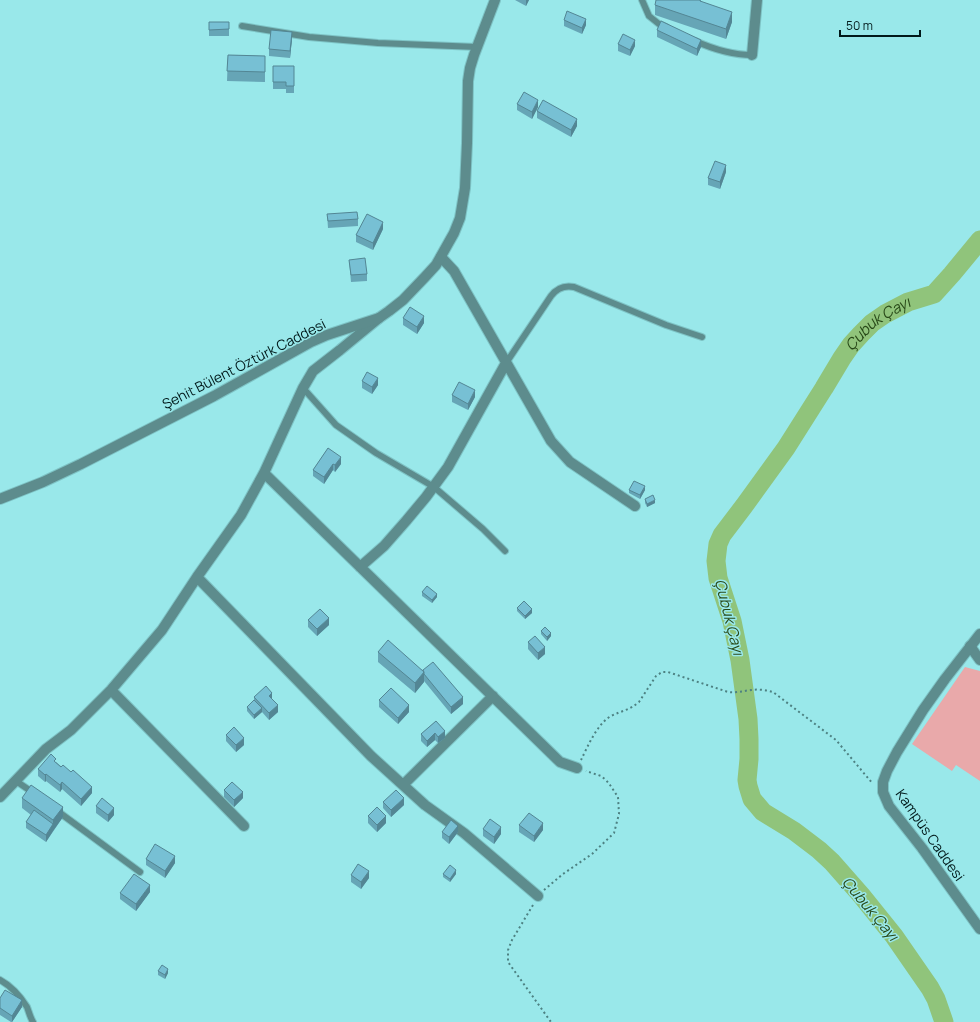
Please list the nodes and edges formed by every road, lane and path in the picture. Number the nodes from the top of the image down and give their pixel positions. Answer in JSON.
{"nodes":[{"id":1,"x":495,"y":0,"type":"edge"},
{"id":2,"x":642,"y":0,"type":"edge"},
{"id":3,"x":757,"y":0,"type":"edge"},
{"id":4,"x":242,"y":26,"type":"dead end"},
{"id":5,"x":672,"y":30,"type":"edge"},
{"id":6,"x":692,"y":39,"type":"edge"},
{"id":7,"x":477,"y":47,"type":"junction"},
{"id":8,"x":752,"y":55,"type":"joint"},
{"id":9,"x":441,"y":257,"type":"junction"},
{"id":10,"x":379,"y":318,"type":"junction"},
{"id":11,"x":702,"y":337,"type":"dead end"},
{"id":12,"x":506,"y":363,"type":"junction"},
{"id":13,"x":303,"y":388,"type":"junction"},
{"id":14,"x":264,"y":473,"type":"junction"},
{"id":15,"x":434,"y":487,"type":"junction"},
{"id":16,"x":0,"y":499,"type":"edge"},
{"id":17,"x":635,"y":506,"type":"dead end"},
{"id":18,"x":505,"y":551,"type":"dead end"},
{"id":19,"x":360,"y":567,"type":"junction"},
{"id":20,"x":197,"y":577,"type":"junction"},
{"id":21,"x":980,"y":634,"type":"edge"},
{"id":22,"x":970,"y":646,"type":"junction"},
{"id":23,"x":980,"y":660,"type":"edge"},
{"id":24,"x":111,"y":690,"type":"junction"},
{"id":25,"x":493,"y":696,"type":"junction"},
{"id":26,"x":577,"y":768,"type":"junction"},
{"id":27,"x":16,"y":780,"type":"junction"},
{"id":28,"x":403,"y":785,"type":"junction"},
{"id":29,"x":883,"y":789,"type":"junction"},
{"id":30,"x":0,"y":797,"type":"edge"},
{"id":31,"x":41,"y":799,"type":"edge"},
{"id":32,"x":54,"y":808,"type":"edge"},
{"id":33,"x":244,"y":826,"type":"dead end"},
{"id":34,"x":140,"y":872,"type":"dead end"},
{"id":35,"x":538,"y":896,"type":"junction"},
{"id":36,"x":980,"y":929,"type":"edge"},
{"id":37,"x":0,"y":980,"type":"edge"},
{"id":38,"x":33,"y":1022,"type":"edge"},
{"id":39,"x":551,"y":1022,"type":"edge"}],
"edges":[{"from":1,"to":7,"type":"street","name":"Şehit Bülent Öztürk Caddesi"},
{"from":2,"to":5,"type":"lane"},
{"from":3,"to":8,"type":"street"},
{"from":4,"to":7,"type":"lane"},
{"from":6,"to":8,"type":"lane"},
{"from":7,"to":9,"type":"street","name":"Şehit Bülent Öztürk Caddesi"},
{"from":9,"to":10,"type":"street","name":"Şehit Bülent Öztürk Caddesi"},
{"from":9,"to":12,"type":"street"},
{"from":10,"to":13,"type":"street"},
{"from":10,"to":16,"type":"street","name":"Şehit Bülent Öztürk Caddesi"},
{"from":11,"to":12,"type":"lane"},
{"from":12,"to":15,"type":"street"},
{"from":12,"to":17,"type":"street"},
{"from":13,"to":14,"type":"street"},
{"from":13,"to":15,"type":"lane"},
{"from":14,"to":19,"type":"street"},
{"from":14,"to":20,"type":"street"},
{"from":15,"to":18,"type":"lane"},
{"from":15,"to":19,"type":"street"},
{"from":19,"to":25,"type":"street"},
{"from":20,"to":24,"type":"street"},
{"from":20,"to":28,"type":"street"},
{"from":21,"to":22,"type":"street","name":"Kampüs Caddesi"},
{"from":22,"to":23,"type":"street"},
{"from":22,"to":29,"type":"street","name":"Kampüs Caddesi"},
{"from":24,"to":27,"type":"street"},
{"from":24,"to":33,"type":"street"},
{"from":25,"to":26,"type":"street"},
{"from":25,"to":28,"type":"street"},
{"from":26,"to":29,"type":"path"},
{"from":26,"to":35,"type":"path"},
{"from":27,"to":30,"type":"street"},
{"from":27,"to":31,"type":"lane"},
{"from":28,"to":35,"type":"street"},
{"from":29,"to":36,"type":"street","name":"Kampüs Caddesi"},
{"from":32,"to":34,"type":"lane"},
{"from":35,"to":39,"type":"path"},
{"from":37,"to":38,"type":"lane"}]}
